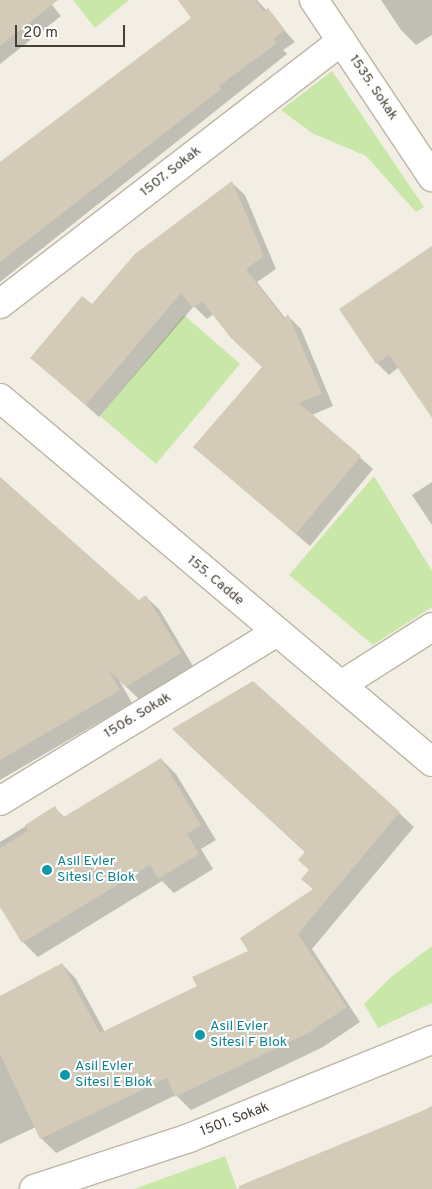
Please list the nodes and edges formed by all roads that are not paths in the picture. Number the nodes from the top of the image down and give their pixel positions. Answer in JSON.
{"nodes":[{"id":1,"x":314,"y":0,"type":"edge"},
{"id":2,"x":341,"y":41,"type":"junction"},
{"id":3,"x":432,"y":177,"type":"edge"},
{"id":4,"x":0,"y":304,"type":"edge"},
{"id":5,"x":0,"y":398,"type":"edge"},
{"id":6,"x":432,"y":627,"type":"edge"},
{"id":7,"x":277,"y":632,"type":"junction"},
{"id":8,"x":341,"y":685,"type":"junction"},
{"id":9,"x":432,"y":762,"type":"edge"},
{"id":10,"x":0,"y":800,"type":"edge"},
{"id":11,"x":432,"y":1040,"type":"edge"},
{"id":12,"x":34,"y":1189,"type":"edge"}],
"edges":[{"from":1,"to":2,"type":"street","name":"1535. Sokak"},
{"from":2,"to":3,"type":"street","name":"1535. Sokak"},
{"from":2,"to":4,"type":"street","name":"1507. Sokak"},
{"from":5,"to":7,"type":"street","name":"155. Cadde"},
{"from":6,"to":8,"type":"street"},
{"from":7,"to":8,"type":"street","name":"155. Cadde"},
{"from":7,"to":10,"type":"street","name":"1506. Sokak"},
{"from":8,"to":9,"type":"street","name":"155. Cadde"},
{"from":11,"to":12,"type":"street","name":"1501. Sokak"}]}
